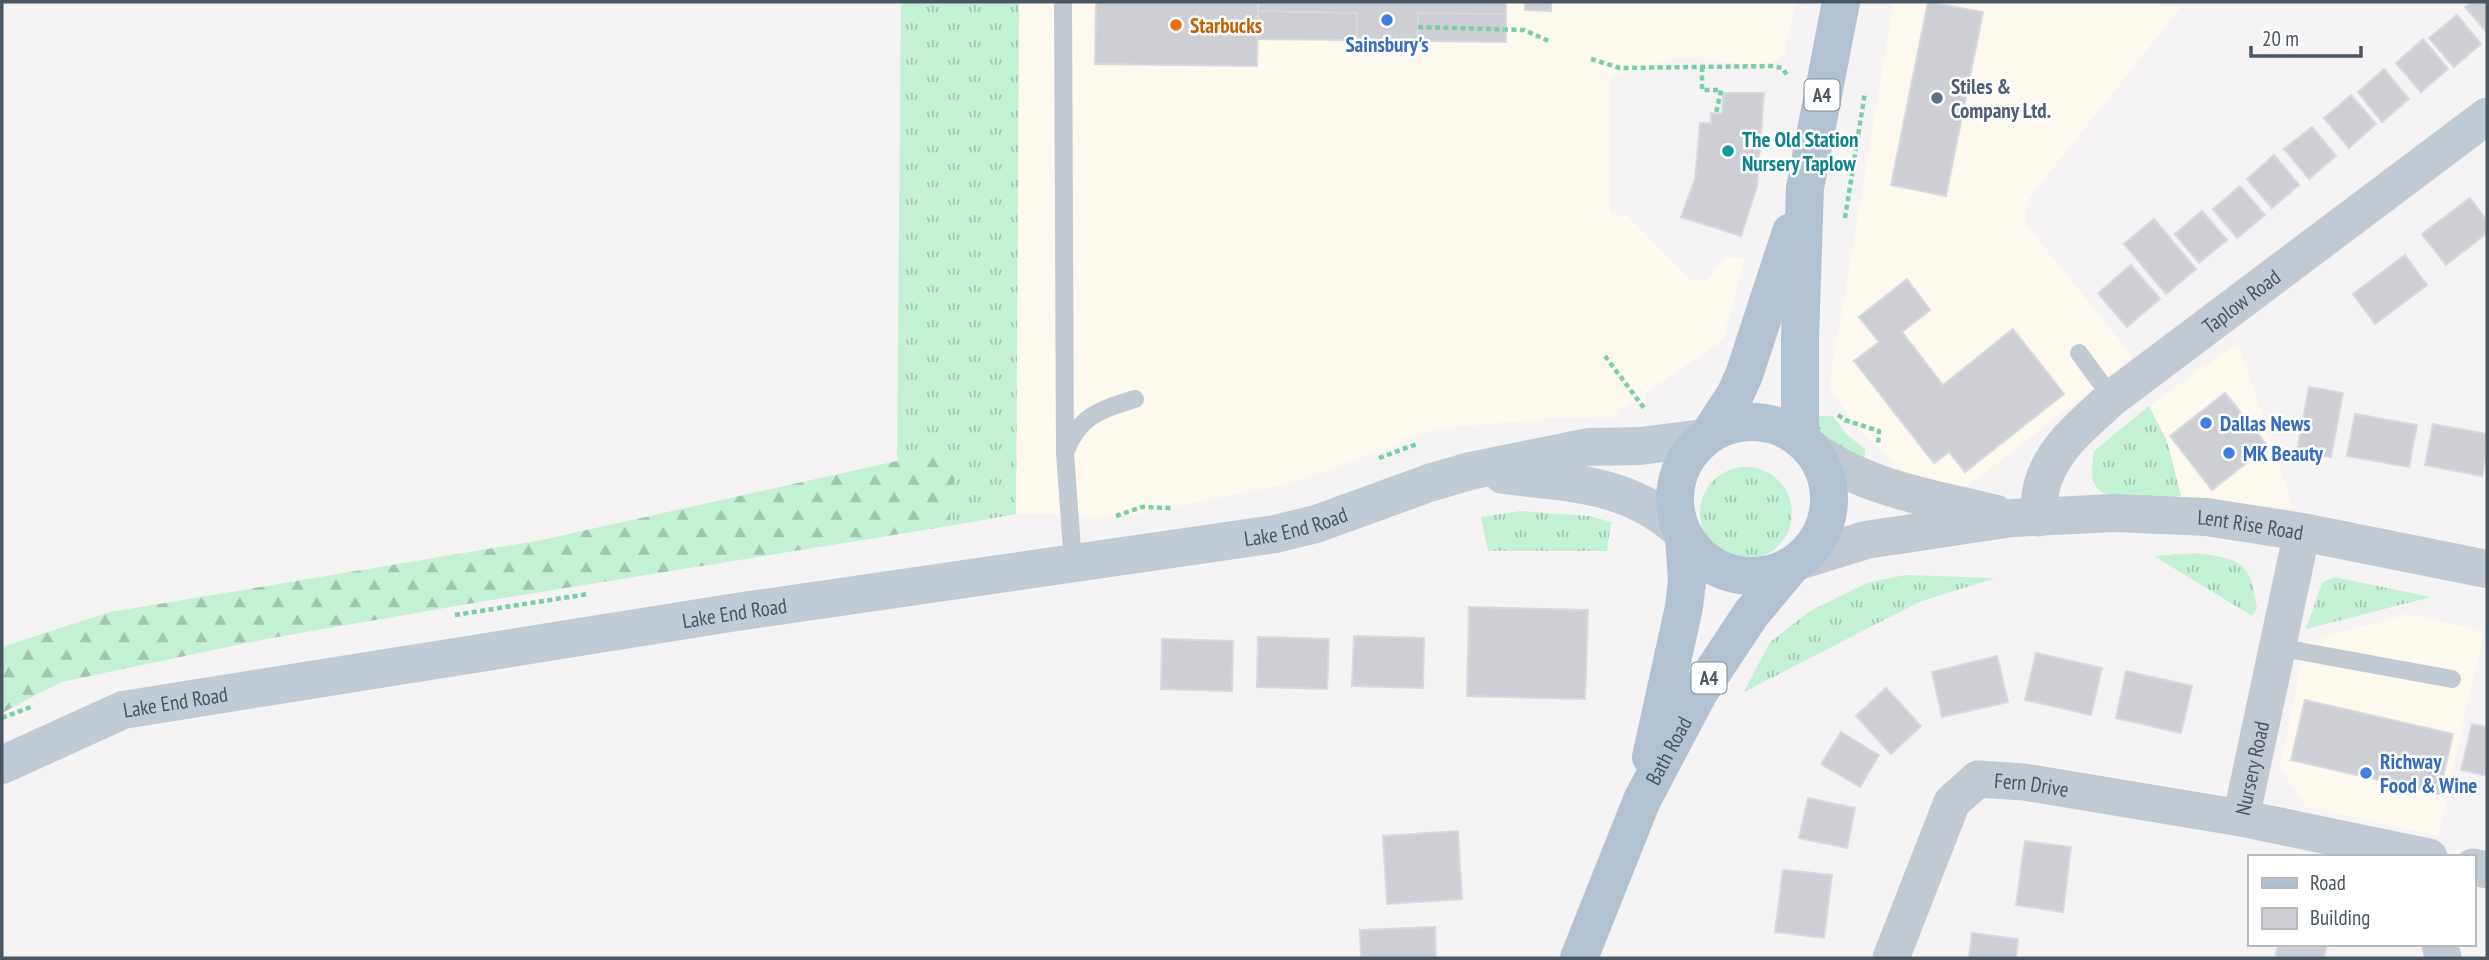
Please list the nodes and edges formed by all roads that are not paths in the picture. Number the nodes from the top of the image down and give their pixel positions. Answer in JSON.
{"nodes":[{"id":1,"x":1063,"y":2,"type":"edge"},
{"id":2,"x":1841,"y":2,"type":"edge"},
{"id":3,"x":2487,"y":116,"type":"edge"},
{"id":4,"x":1805,"y":188,"type":"junction"},
{"id":5,"x":2079,"y":353,"type":"dead end"},
{"id":6,"x":2112,"y":398,"type":"junction"},
{"id":7,"x":1135,"y":399,"type":"dead end"},
{"id":8,"x":1707,"y":436,"type":"junction"},
{"id":9,"x":1805,"y":444,"type":"junction"},
{"id":10,"x":1065,"y":453,"type":"junction"},
{"id":11,"x":1470,"y":471,"type":"junction"},
{"id":12,"x":2025,"y":518,"type":"junction"},
{"id":13,"x":2302,"y":532,"type":"junction"},
{"id":14,"x":1682,"y":534,"type":"junction"},
{"id":15,"x":1072,"y":544,"type":"junction"},
{"id":16,"x":1795,"y":563,"type":"junction"},
{"id":17,"x":2487,"y":569,"type":"edge"},
{"id":18,"x":2277,"y":647,"type":"junction"},
{"id":19,"x":2452,"y":679,"type":"dead end"},
{"id":20,"x":2,"y":765,"type":"edge"},
{"id":21,"x":1642,"y":800,"type":"junction"},
{"id":22,"x":2241,"y":818,"type":"junction"},
{"id":23,"x":2419,"y":855,"type":"edge"},
{"id":24,"x":1579,"y":958,"type":"edge"},
{"id":25,"x":1891,"y":958,"type":"edge"}],
"edges":[{"from":1,"to":10,"type":"lane"},
{"from":2,"to":4,"type":"main road","number":"A4"},
{"from":3,"to":6,"type":"street","name":"Taplow Road"},
{"from":4,"to":8,"type":"main road","number":"A4"},
{"from":4,"to":9,"type":"main road","number":"A4"},
{"from":5,"to":6,"type":"lane"},
{"from":6,"to":12,"type":"street","name":"Taplow Road"},
{"from":7,"to":10,"type":"lane"},
{"from":8,"to":9,"type":"main road"},
{"from":8,"to":11,"type":"main road","name":"Lake End Road"},
{"from":8,"to":14,"type":"main road"},
{"from":9,"to":12,"type":"street","name":"Lent Rise Road"},
{"from":9,"to":16,"type":"main road"},
{"from":10,"to":15,"type":"lane"},
{"from":11,"to":14,"type":"main road","name":"Lake End Road"},
{"from":11,"to":15,"type":"main road","name":"Lake End Road"},
{"from":12,"to":13,"type":"street","name":"Lent Rise Road"},
{"from":12,"to":16,"type":"street","name":"Lent Rise Road"},
{"from":13,"to":17,"type":"street","name":"Lent Rise Road"},
{"from":13,"to":18,"type":"street","name":"Nursery Road"},
{"from":14,"to":16,"type":"main road"},
{"from":14,"to":21,"type":"main road","name":"Bath Road","number":"A4"},
{"from":15,"to":20,"type":"main road","name":"Lake End Road"},
{"from":16,"to":21,"type":"main road","name":"Bath Road","number":"A4"},
{"from":18,"to":19,"type":"lane"},
{"from":18,"to":22,"type":"street","name":"Nursery Road"},
{"from":21,"to":24,"type":"main road","name":"Bath Road","number":"A4"},
{"from":22,"to":23,"type":"street","name":"Nursery Road"},
{"from":22,"to":25,"type":"street","name":"Fern Drive"}]}
